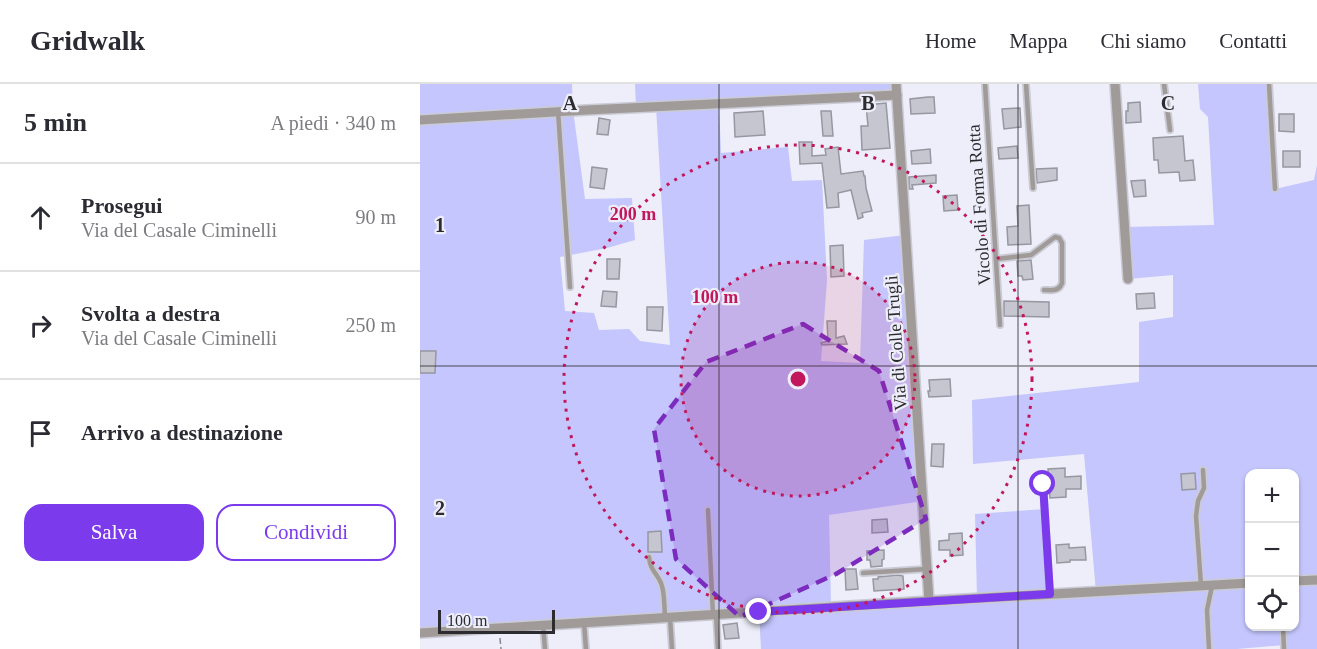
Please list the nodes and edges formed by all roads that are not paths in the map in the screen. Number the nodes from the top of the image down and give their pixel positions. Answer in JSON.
{"nodes":[{"id":1,"x":896,"y":84,"type":"edge"},
{"id":2,"x":985,"y":84,"type":"edge"},
{"id":3,"x":1026,"y":84,"type":"edge"},
{"id":4,"x":1115,"y":84,"type":"edge"},
{"id":5,"x":1164,"y":84,"type":"edge"},
{"id":6,"x":1269,"y":84,"type":"edge"},
{"id":7,"x":897,"y":95,"type":"junction"},
{"id":8,"x":558,"y":111,"type":"junction"},
{"id":9,"x":420,"y":120,"type":"edge"},
{"id":10,"x":1170,"y":130,"type":"dead end"},
{"id":11,"x":1033,"y":188,"type":"dead end"},
{"id":12,"x":1275,"y":189,"type":"dead end"},
{"id":13,"x":996,"y":259,"type":"junction"},
{"id":14,"x":1128,"y":279,"type":"dead end"},
{"id":15,"x":570,"y":287,"type":"dead end"},
{"id":16,"x":1044,"y":290,"type":"dead end"},
{"id":17,"x":1000,"y":325,"type":"dead end"},
{"id":18,"x":1203,"y":470,"type":"dead end"},
{"id":19,"x":1043,"y":484,"type":"dead end"},
{"id":20,"x":708,"y":510,"type":"dead end"},
{"id":21,"x":649,"y":557,"type":"dead end"},
{"id":22,"x":927,"y":569,"type":"junction"},
{"id":23,"x":863,"y":573,"type":"dead end"},
{"id":24,"x":1317,"y":580,"type":"edge"},
{"id":25,"x":1299,"y":581,"type":"edge"},
{"id":26,"x":1245,"y":583,"type":"edge"},
{"id":27,"x":1212,"y":585,"type":"junction"},
{"id":28,"x":1201,"y":586,"type":"junction"},
{"id":29,"x":1050,"y":594,"type":"junction"},
{"id":30,"x":929,"y":601,"type":"junction"},
{"id":31,"x":714,"y":614,"type":"junction"},
{"id":32,"x":667,"y":617,"type":"junction"},
{"id":33,"x":584,"y":623,"type":"junction"},
{"id":34,"x":543,"y":625,"type":"junction"},
{"id":35,"x":1283,"y":631,"type":"edge"},
{"id":36,"x":420,"y":633,"type":"edge"},
{"id":37,"x":545,"y":649,"type":"edge"},
{"id":38,"x":586,"y":649,"type":"edge"},
{"id":39,"x":672,"y":649,"type":"edge"},
{"id":40,"x":718,"y":649,"type":"edge"},
{"id":41,"x":1209,"y":649,"type":"edge"},
{"id":42,"x":1284,"y":649,"type":"edge"}],
"edges":[{"from":1,"to":7,"type":"street","name":"Via di Colle Trugli"},
{"from":2,"to":13,"type":"lane","name":"Vicolo di Forma Rotta"},
{"from":3,"to":11,"type":"lane"},
{"from":4,"to":14,"type":"street"},
{"from":5,"to":10,"type":"lane"},
{"from":6,"to":12,"type":"lane"},
{"from":7,"to":8,"type":"street"},
{"from":7,"to":22,"type":"street","name":"Via di Colle Trugli"},
{"from":8,"to":9,"type":"street"},
{"from":8,"to":15,"type":"lane"},
{"from":13,"to":16,"type":"lane"},
{"from":13,"to":17,"type":"lane","name":"Vicolo di Forma Rotta"},
{"from":18,"to":28,"type":"lane"},
{"from":19,"to":29,"type":"lane"},
{"from":20,"to":31,"type":"lane"},
{"from":21,"to":32,"type":"lane"},
{"from":22,"to":23,"type":"lane"},
{"from":22,"to":30,"type":"street","name":"Via di Colle Trugli"},
{"from":24,"to":25,"type":"street"},
{"from":26,"to":27,"type":"street"},
{"from":27,"to":28,"type":"street"},
{"from":27,"to":41,"type":"lane"},
{"from":28,"to":29,"type":"street"},
{"from":29,"to":30,"type":"street"},
{"from":30,"to":31,"type":"street"},
{"from":31,"to":32,"type":"street"},
{"from":31,"to":40,"type":"lane"},
{"from":32,"to":33,"type":"street"},
{"from":32,"to":39,"type":"lane"},
{"from":33,"to":34,"type":"street"},
{"from":33,"to":38,"type":"lane"},
{"from":34,"to":36,"type":"street"},
{"from":34,"to":37,"type":"lane"},
{"from":35,"to":42,"type":"lane"}]}
